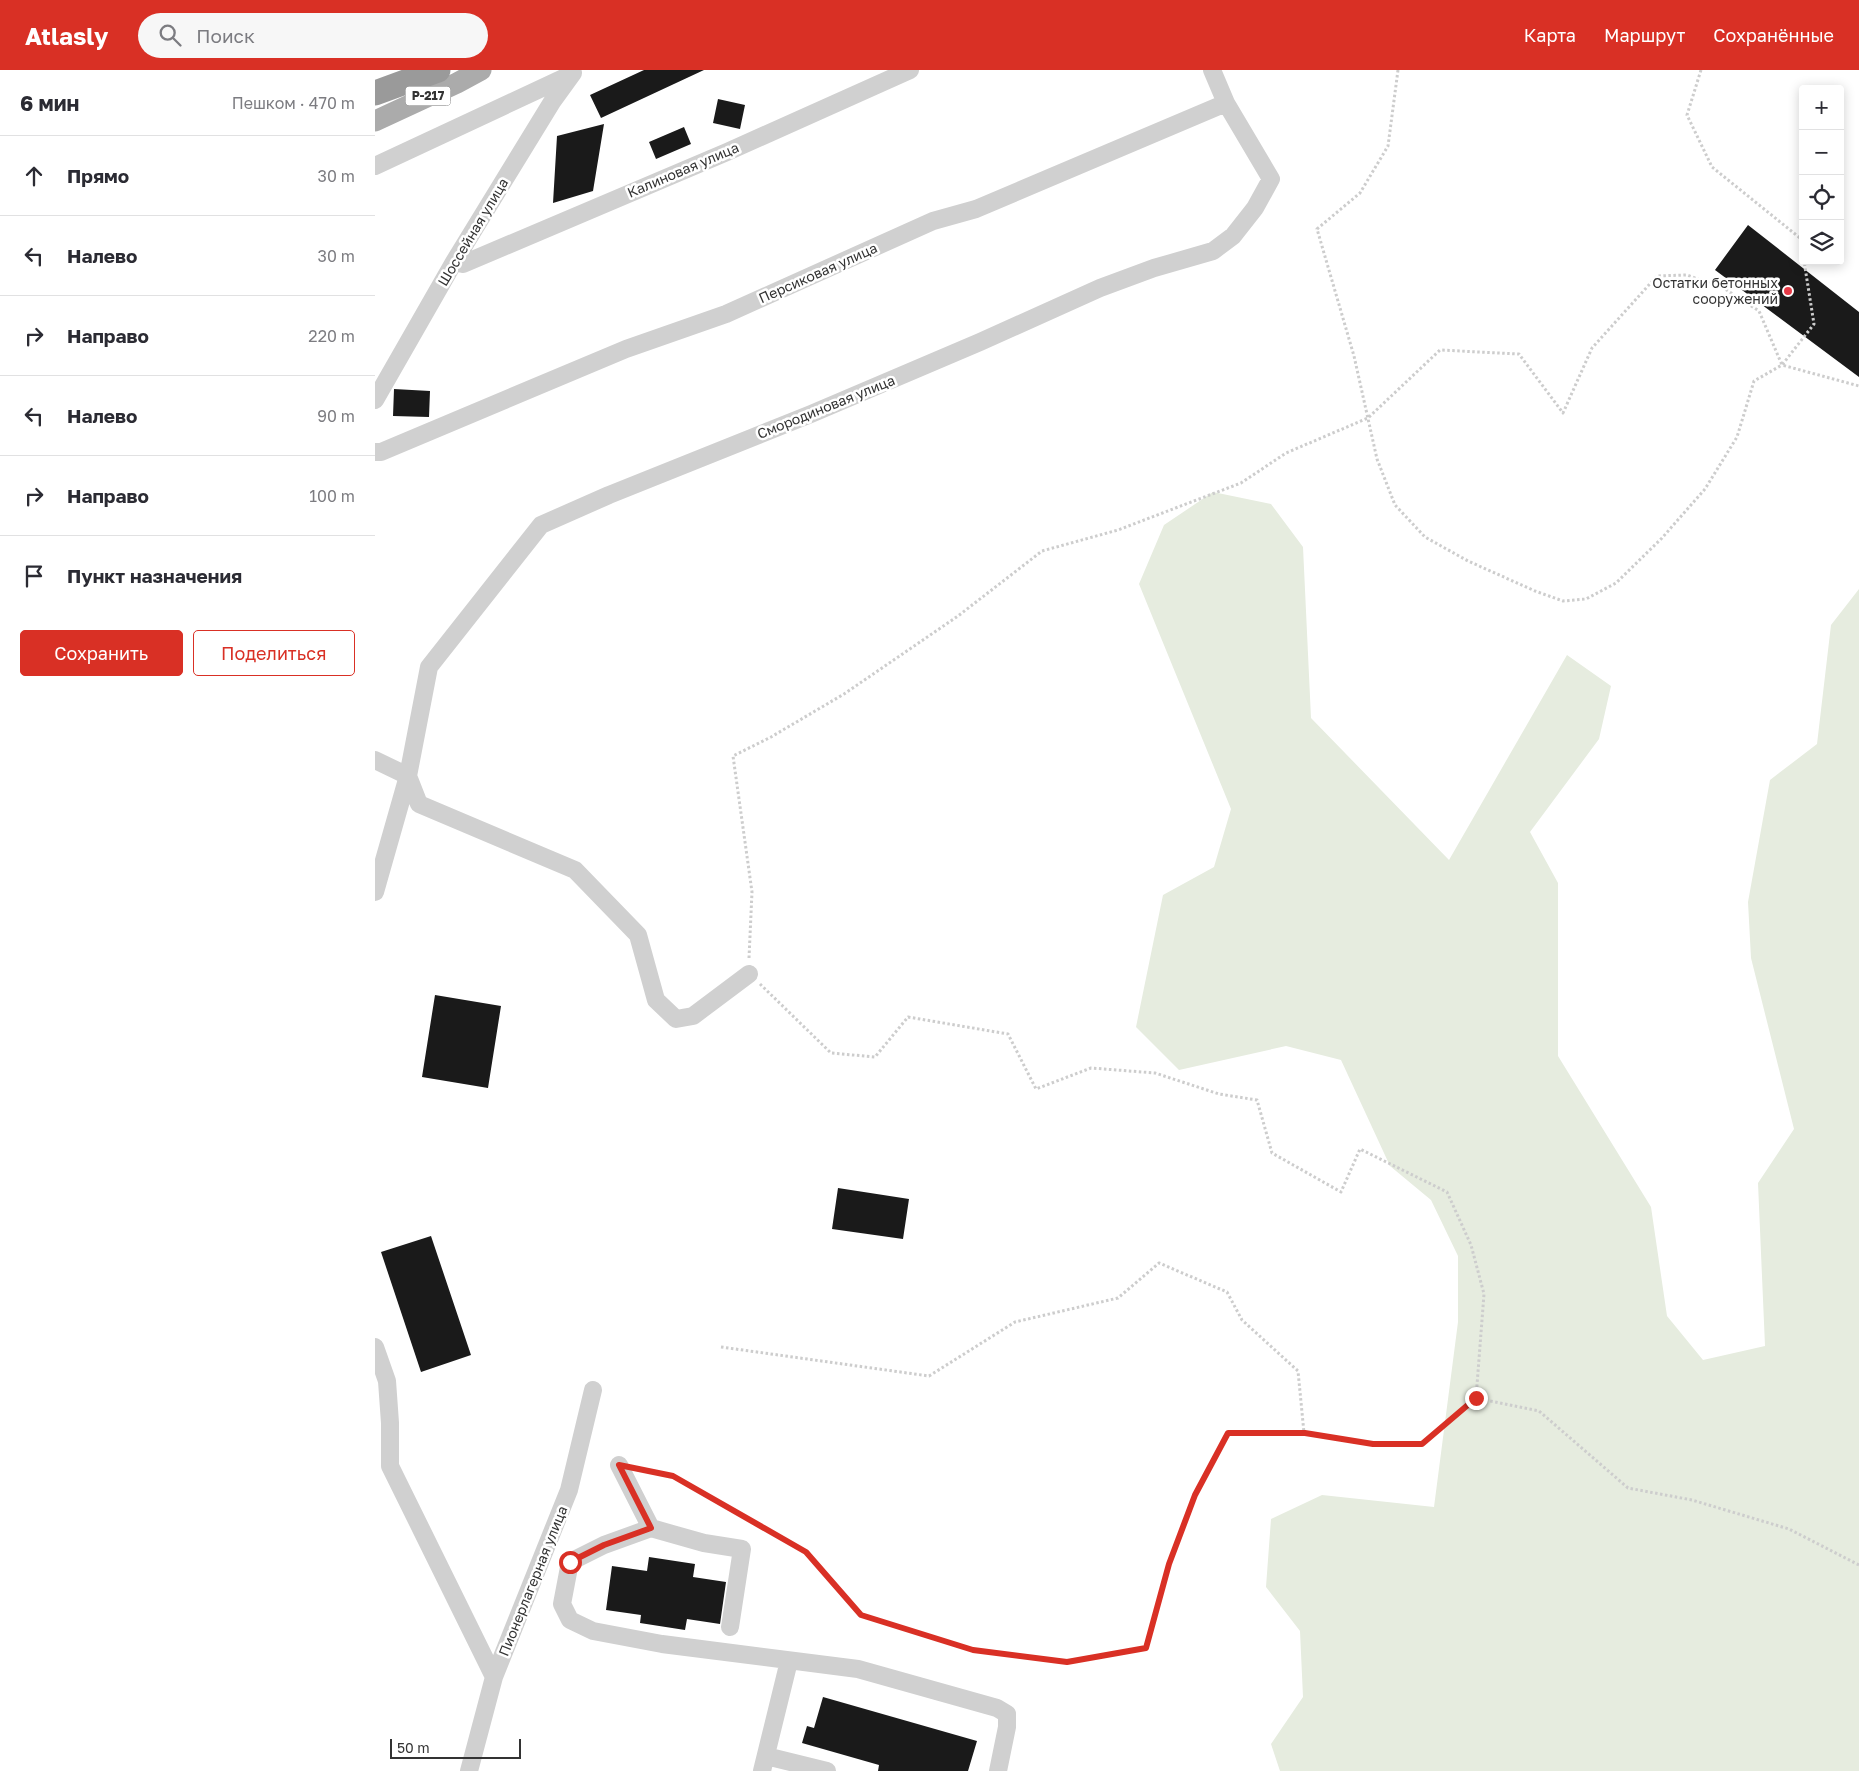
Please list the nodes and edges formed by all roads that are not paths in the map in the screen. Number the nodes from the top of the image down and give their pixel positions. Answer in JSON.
{"nodes":[{"id":1,"x":438,"y":70,"type":"edge"},
{"id":2,"x":481,"y":70,"type":"edge"},
{"id":3,"x":910,"y":70,"type":"edge"},
{"id":4,"x":1212,"y":70,"type":"edge"},
{"id":5,"x":576,"y":71,"type":"edge"},
{"id":6,"x":375,"y":93,"type":"edge"},
{"id":7,"x":1226,"y":103,"type":"junction"},
{"id":8,"x":375,"y":121,"type":"edge"},
{"id":9,"x":375,"y":166,"type":"edge"},
{"id":10,"x":454,"y":262,"type":"junction"},
{"id":11,"x":375,"y":400,"type":"edge"},
{"id":12,"x":375,"y":452,"type":"edge"},
{"id":13,"x":375,"y":760,"type":"edge"},
{"id":14,"x":408,"y":776,"type":"junction"},
{"id":15,"x":375,"y":892,"type":"edge"},
{"id":16,"x":749,"y":974,"type":"road end"},
{"id":17,"x":375,"y":1347,"type":"edge"},
{"id":18,"x":593,"y":1390,"type":"dead end"},
{"id":19,"x":619,"y":1465,"type":"road end"},
{"id":20,"x":651,"y":1528,"type":"junction"},
{"id":21,"x":731,"y":1627,"type":"dead end"},
{"id":22,"x":789,"y":1661,"type":"junction"},
{"id":23,"x":494,"y":1678,"type":"junction"},
{"id":24,"x":764,"y":1763,"type":"edge"},
{"id":25,"x":469,"y":1771,"type":"edge"},
{"id":26,"x":827,"y":1771,"type":"edge"},
{"id":27,"x":998,"y":1771,"type":"edge"}],
"edges":[{"from":1,"to":6,"type":"highway","number":"Р-217"},
{"from":2,"to":8,"type":"main road","number":"Р-217"},
{"from":3,"to":10,"type":"street","name":"Калиновая улица"},
{"from":4,"to":7,"type":"street"},
{"from":5,"to":9,"type":"street"},
{"from":5,"to":10,"type":"street","name":"Шоссейная улица"},
{"from":7,"to":12,"type":"street","name":"Персиковая улица"},
{"from":7,"to":14,"type":"street","name":"Смородиновая улица"},
{"from":10,"to":11,"type":"street","name":"Шоссейная улица"},
{"from":13,"to":14,"type":"street"},
{"from":14,"to":15,"type":"street"},
{"from":14,"to":16,"type":"street"},
{"from":17,"to":23,"type":"street"},
{"from":18,"to":23,"type":"street","name":"Пионерлагерная улица"},
{"from":19,"to":20,"type":"street"},
{"from":20,"to":21,"type":"street"},
{"from":20,"to":22,"type":"street"},
{"from":22,"to":24,"type":"street"},
{"from":22,"to":27,"type":"street"},
{"from":23,"to":25,"type":"street","name":"Пионерлагерная улица"},
{"from":24,"to":26,"type":"street"}]}
